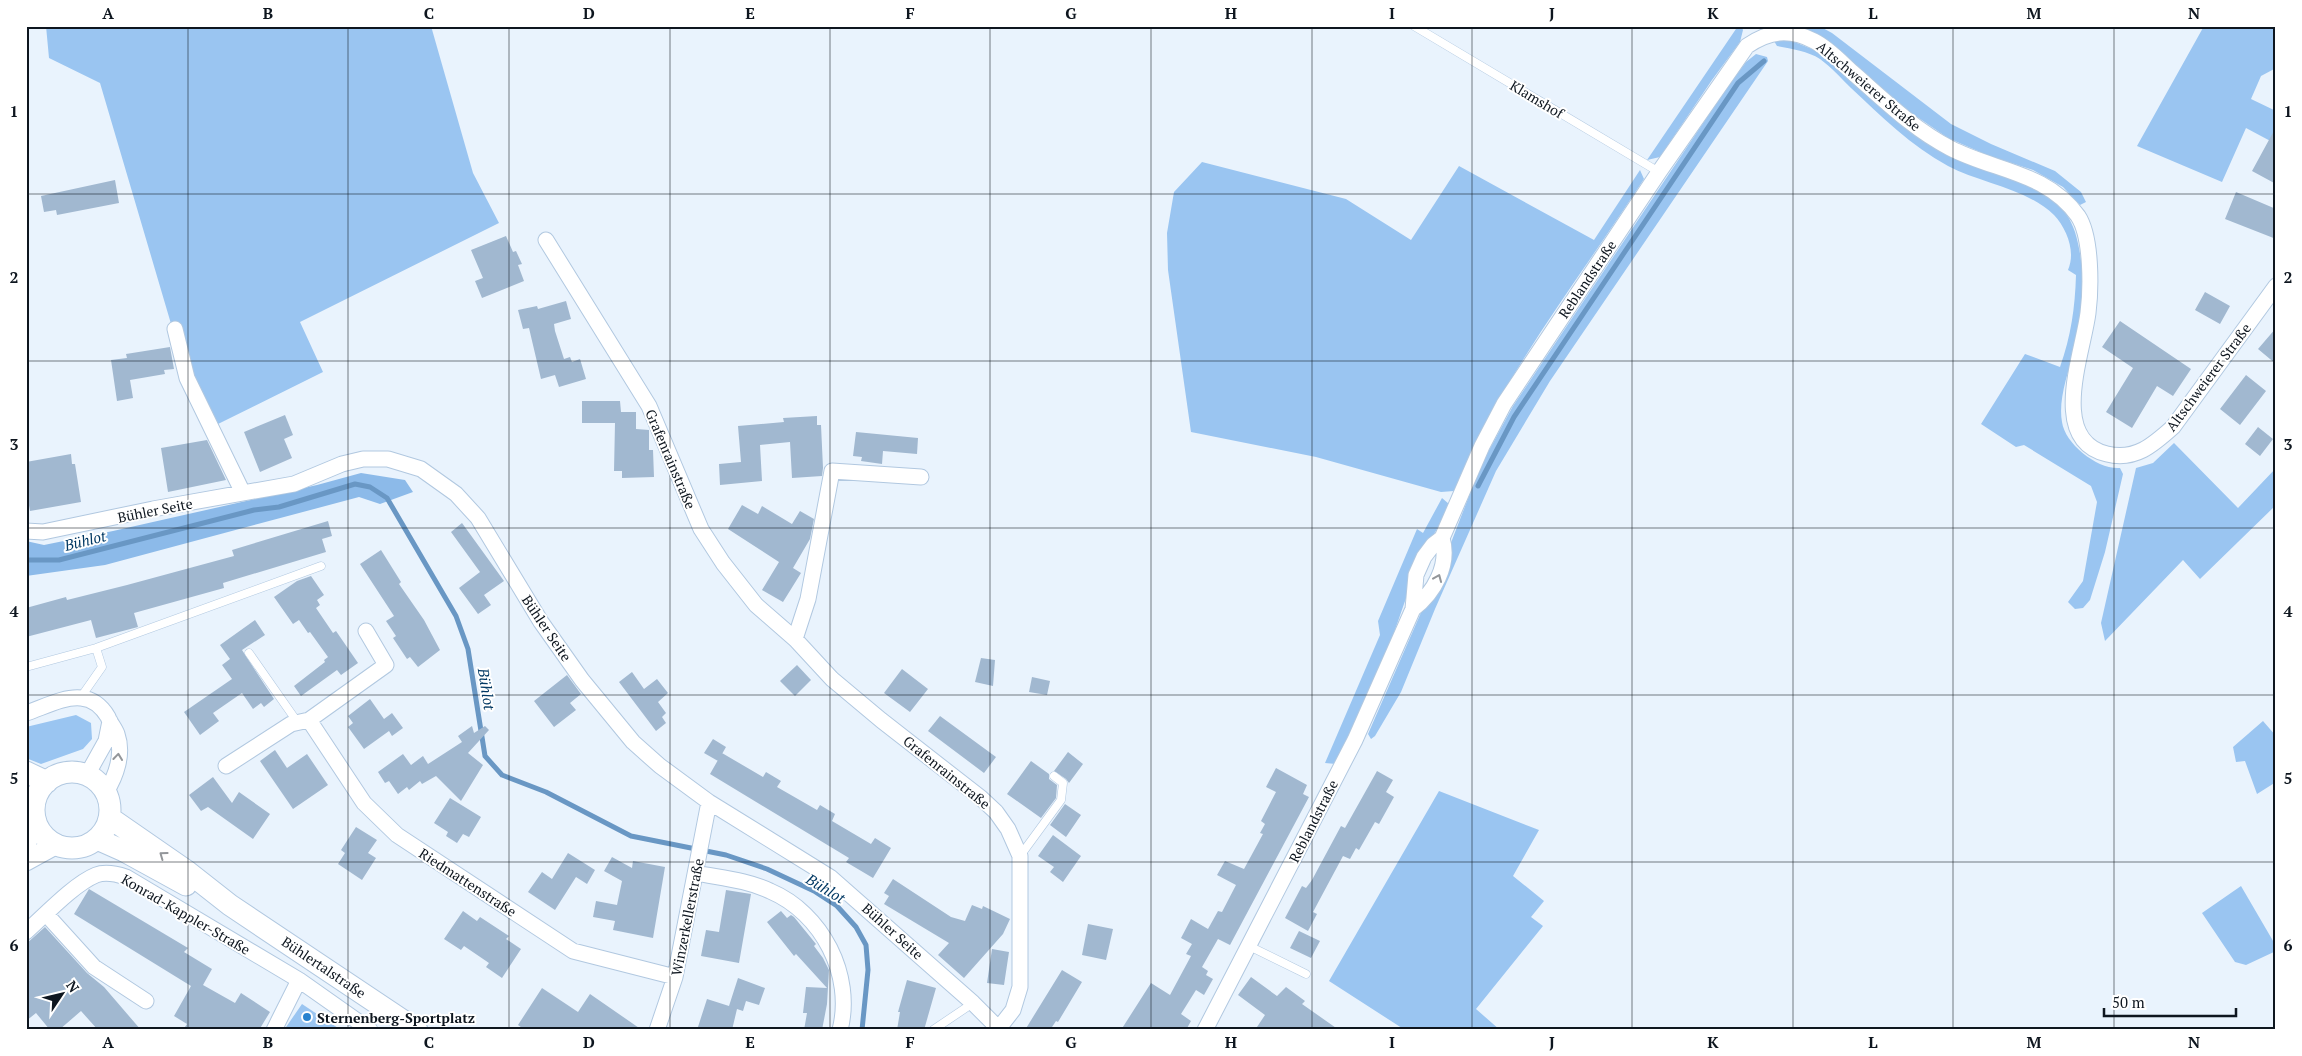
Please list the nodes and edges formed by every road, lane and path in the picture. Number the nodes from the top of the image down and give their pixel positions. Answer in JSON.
{"nodes":[{"id":1,"x":1414,"y":26,"type":"edge"},
{"id":2,"x":1760,"y":38,"type":"joint"},
{"id":3,"x":1659,"y":172,"type":"junction"},
{"id":4,"x":546,"y":240,"type":"dead end"},
{"id":5,"x":2276,"y":286,"type":"edge"},
{"id":6,"x":176,"y":329,"type":"dead end"},
{"id":7,"x":921,"y":477,"type":"dead end"},
{"id":8,"x":243,"y":493,"type":"junction"},
{"id":9,"x":26,"y":531,"type":"edge"},
{"id":10,"x":1442,"y":538,"type":"junction"},
{"id":11,"x":321,"y":566,"type":"dead end"},
{"id":12,"x":1413,"y":609,"type":"junction"},
{"id":13,"x":366,"y":631,"type":"dead end"},
{"id":14,"x":795,"y":640,"type":"junction"},
{"id":15,"x":96,"y":648,"type":"junction"},
{"id":16,"x":249,"y":653,"type":"dead end"},
{"id":17,"x":26,"y":668,"type":"edge"},
{"id":18,"x":81,"y":697,"type":"junction"},
{"id":19,"x":26,"y":713,"type":"edge"},
{"id":20,"x":110,"y":721,"type":"junction"},
{"id":21,"x":304,"y":722,"type":"junction"},
{"id":22,"x":226,"y":766,"type":"dead end"},
{"id":23,"x":26,"y":772,"type":"edge"},
{"id":24,"x":87,"y":775,"type":"junction"},
{"id":25,"x":1054,"y":776,"type":"dead end"},
{"id":26,"x":47,"y":782,"type":"junction"},
{"id":27,"x":106,"y":792,"type":"junction"},
{"id":28,"x":31,"y":798,"type":"edge"},
{"id":29,"x":710,"y":802,"type":"junction"},
{"id":30,"x":110,"y":818,"type":"junction"},
{"id":31,"x":37,"y":824,"type":"junction"},
{"id":32,"x":97,"y":838,"type":"junction"},
{"id":33,"x":26,"y":843,"type":"edge"},
{"id":34,"x":57,"y":844,"type":"junction"},
{"id":35,"x":1020,"y":856,"type":"junction"},
{"id":36,"x":26,"y":861,"type":"edge"},
{"id":37,"x":697,"y":867,"type":"junction"},
{"id":38,"x":230,"y":905,"type":"junction"},
{"id":39,"x":46,"y":914,"type":"junction"},
{"id":40,"x":26,"y":932,"type":"edge"},
{"id":41,"x":1249,"y":946,"type":"junction"},
{"id":42,"x":1306,"y":974,"type":"dead end"},
{"id":43,"x":675,"y":977,"type":"junction"},
{"id":44,"x":299,"y":980,"type":"junction"},
{"id":45,"x":146,"y":1001,"type":"dead end"},
{"id":46,"x":973,"y":1003,"type":"junction"},
{"id":47,"x":1000,"y":1029,"type":"edge"},
{"id":48,"x":274,"y":1030,"type":"edge"},
{"id":49,"x":370,"y":1030,"type":"edge"},
{"id":50,"x":417,"y":1030,"type":"edge"},
{"id":51,"x":657,"y":1030,"type":"edge"},
{"id":52,"x":840,"y":1030,"type":"edge"},
{"id":53,"x":933,"y":1030,"type":"edge"},
{"id":54,"x":1205,"y":1030,"type":"edge"}],
"edges":[{"from":1,"to":3,"type":"lane","name":"Klamshof"},
{"from":2,"to":3,"type":"street","name":"Reblandstraße"},
{"from":2,"to":5,"type":"street","name":"Altschweierer Straße"},
{"from":3,"to":10,"type":"street","name":"Reblandstraße"},
{"from":4,"to":14,"type":"street","name":"Grafenrainstraße"},
{"from":6,"to":8,"type":"street"},
{"from":7,"to":14,"type":"street"},
{"from":8,"to":9,"type":"street","name":"Bühler Seite"},
{"from":8,"to":29,"type":"street","name":"Bühler Seite"},
{"from":10,"to":12,"type":"street","name":"Reblandstraße"},
{"from":12,"to":10,"type":"street","name":"Reblandstraße","one_way":true},
{"from":11,"to":15,"type":"lane"},
{"from":12,"to":41,"type":"street","name":"Reblandstraße"},
{"from":13,"to":21,"type":"street"},
{"from":14,"to":35,"type":"street","name":"Grafenrainstraße"},
{"from":15,"to":17,"type":"lane"},
{"from":15,"to":18,"type":"lane"},
{"from":16,"to":21,"type":"lane"},
{"from":18,"to":19,"type":"street"},
{"from":18,"to":20,"type":"street"},
{"from":20,"to":24,"type":"street"},
{"from":27,"to":20,"type":"street","one_way":true},
{"from":21,"to":22,"type":"street"},
{"from":21,"to":43,"type":"street","name":"Riedmattenstraße"},
{"from":23,"to":26,"type":"main road"},
{"from":24,"to":26,"type":"main road"},
{"from":24,"to":27,"type":"main road"},
{"from":25,"to":35,"type":"lane"},
{"from":26,"to":28,"type":"main road"},
{"from":27,"to":30,"type":"main road"},
{"from":28,"to":31,"type":"main road"},
{"from":29,"to":37,"type":"street","name":"Winzerkellerstraße"},
{"from":29,"to":46,"type":"street","name":"Bühler Seite"},
{"from":30,"to":32,"type":"main road"},
{"from":38,"to":30,"type":"main road","name":"Bühlertalstraße","one_way":true},
{"from":31,"to":33,"type":"street"},
{"from":31,"to":34,"type":"main road"},
{"from":32,"to":34,"type":"main road"},
{"from":32,"to":38,"type":"main road","name":"Bühlertalstraße"},
{"from":34,"to":36,"type":"street"},
{"from":35,"to":47,"type":"street","name":"Grafenrainstraße"},
{"from":37,"to":43,"type":"street","name":"Winzerkellerstraße"},
{"from":37,"to":52,"type":"street"},
{"from":38,"to":50,"type":"main road","name":"Bühlertalstraße"},
{"from":39,"to":40,"type":"street","name":"Konrad-Kappler-Straße"},
{"from":39,"to":44,"type":"street","name":"Konrad-Kappler-Straße"},
{"from":39,"to":45,"type":"street"},
{"from":41,"to":42,"type":"lane"},
{"from":41,"to":54,"type":"street","name":"Reblandstraße"},
{"from":43,"to":51,"type":"street","name":"Winzerkellerstraße"},
{"from":44,"to":48,"type":"street"},
{"from":44,"to":49,"type":"street","name":"Konrad-Kappler-Straße"},
{"from":46,"to":47,"type":"street","name":"Bühler Seite"},
{"from":46,"to":53,"type":"lane"}]}
